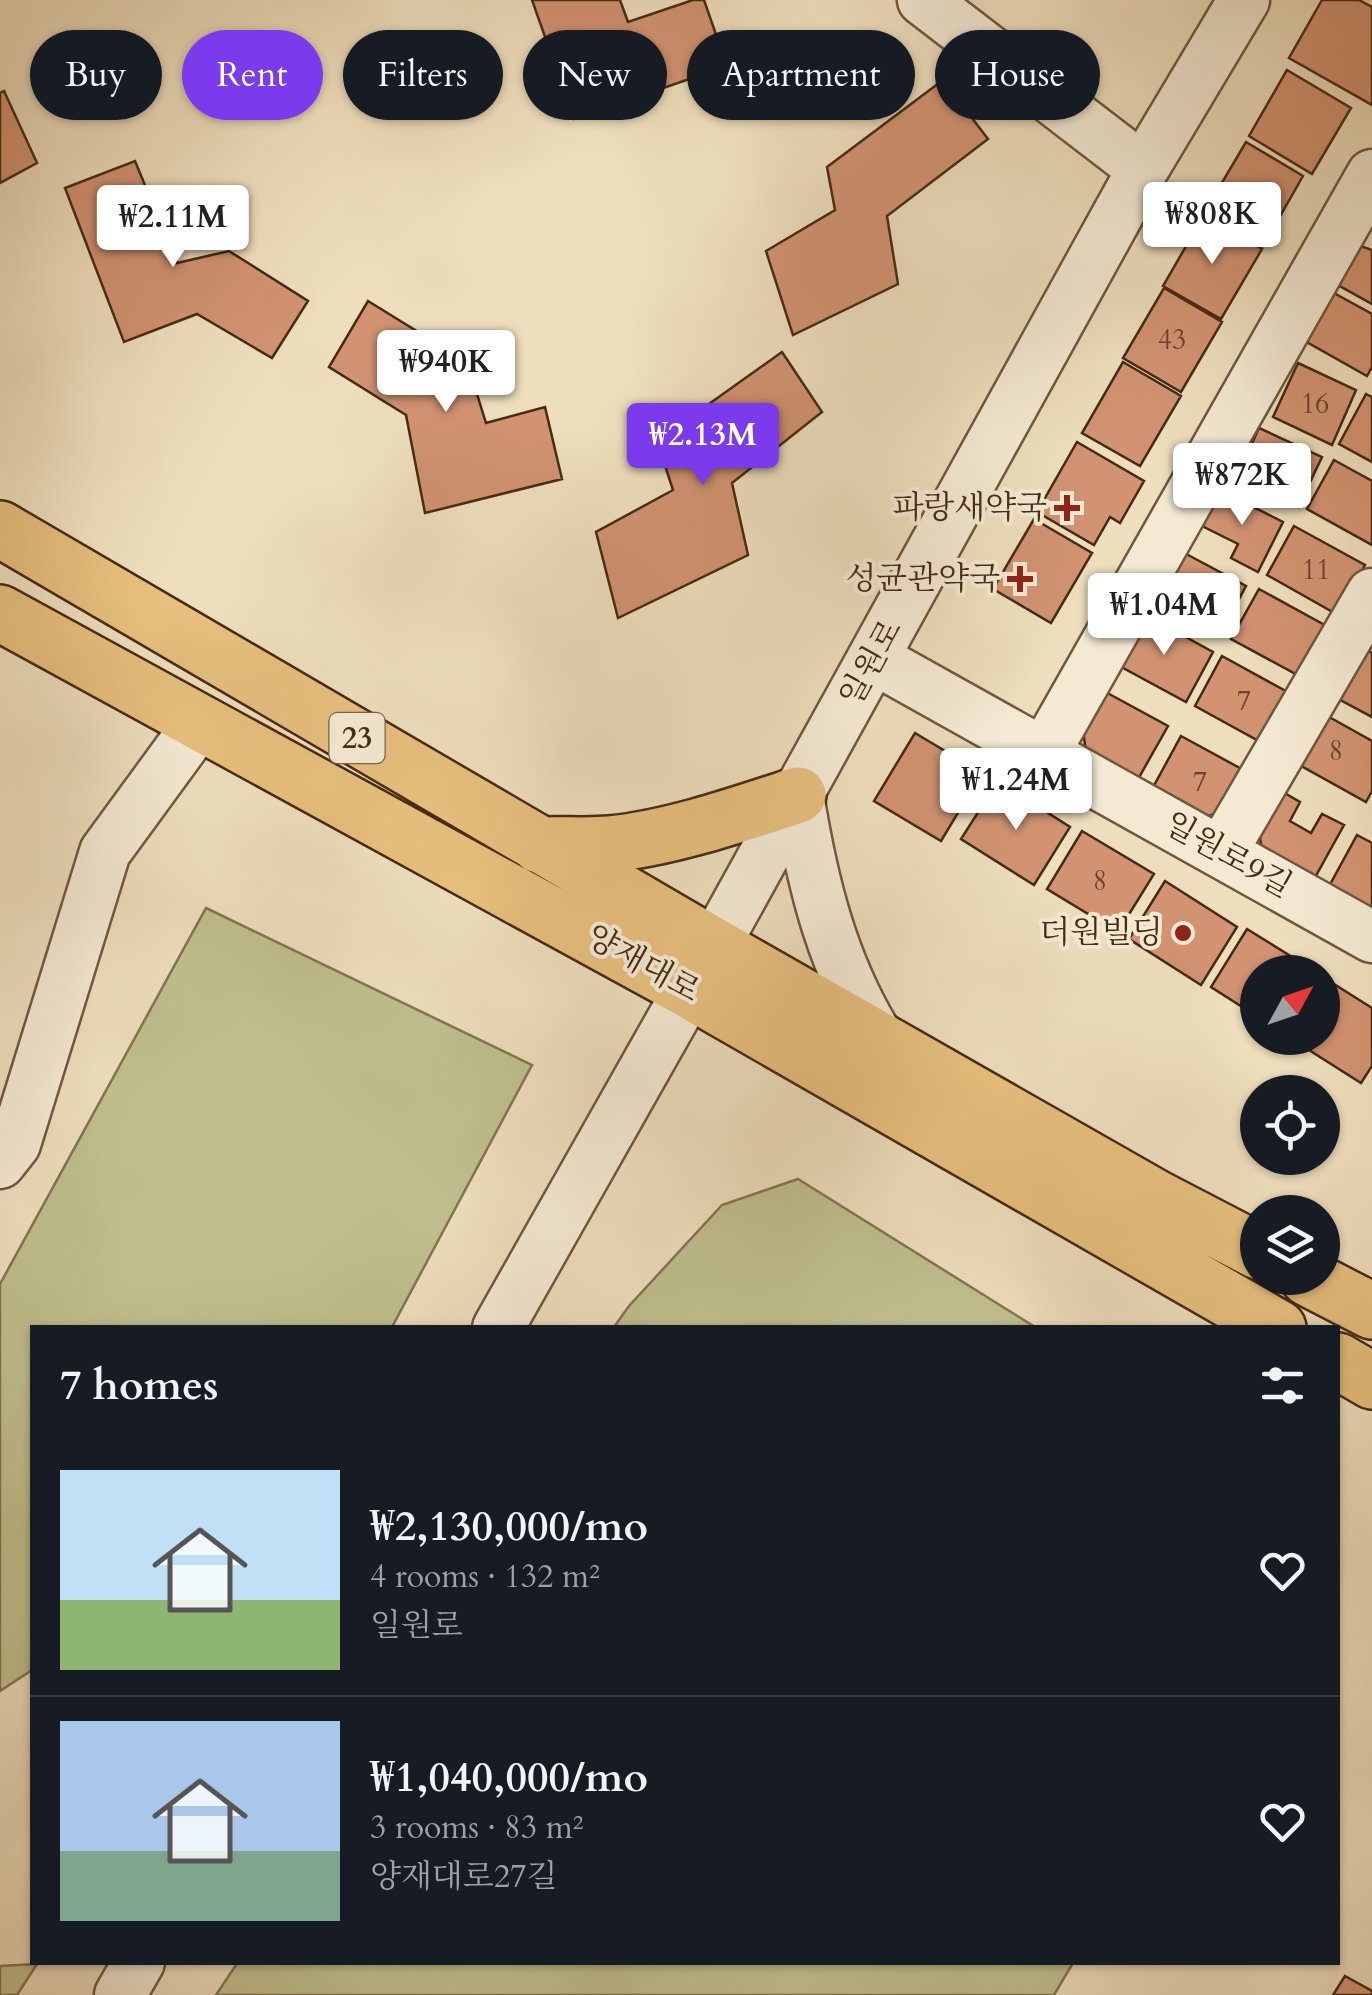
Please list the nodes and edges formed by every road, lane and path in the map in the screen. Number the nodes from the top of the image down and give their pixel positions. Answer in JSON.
{"nodes":[{"id":1,"x":923,"y":0,"type":"edge"},
{"id":2,"x":1244,"y":0,"type":"edge"},
{"id":3,"x":1143,"y":169,"type":"junction"},
{"id":4,"x":1372,"y":175,"type":"edge"},
{"id":5,"x":1359,"y":223,"type":"edge"},
{"id":6,"x":0,"y":529,"type":"edge"},
{"id":7,"x":1372,"y":594,"type":"edge"},
{"id":8,"x":0,"y":613,"type":"edge"},
{"id":9,"x":874,"y":658,"type":"junction"},
{"id":10,"x":200,"y":722,"type":"junction"},
{"id":11,"x":1044,"y":753,"type":"junction"},
{"id":12,"x":798,"y":794,"type":"junction"},
{"id":13,"x":540,"y":845,"type":"junction"},
{"id":14,"x":1222,"y":852,"type":"junction"},
{"id":15,"x":1372,"y":936,"type":"edge"},
{"id":16,"x":702,"y":968,"type":"junction"},
{"id":17,"x":880,"y":1041,"type":"junction"},
{"id":18,"x":0,"y":1163,"type":"edge"},
{"id":19,"x":1240,"y":1242,"type":"edge"},
{"id":20,"x":1340,"y":1294,"type":"edge"},
{"id":21,"x":1372,"y":1311,"type":"edge"},
{"id":22,"x":500,"y":1325,"type":"edge"},
{"id":23,"x":1273,"y":1325,"type":"edge"},
{"id":24,"x":1340,"y":1362,"type":"edge"},
{"id":25,"x":1372,"y":1381,"type":"edge"},
{"id":26,"x":136,"y":1965,"type":"edge"},
{"id":27,"x":120,"y":1995,"type":"edge"}],
"edges":[{"from":1,"to":3,"type":"street"},
{"from":2,"to":3,"type":"street","name":"일원로"},
{"from":3,"to":9,"type":"street","name":"일원로"},
{"from":4,"to":5,"type":"street"},
{"from":5,"to":11,"type":"street"},
{"from":6,"to":13,"type":"main road","name":"양재대로","number":"23"},
{"from":7,"to":14,"type":"street"},
{"from":8,"to":10,"type":"main road","name":"양재대로","number":"23"},
{"from":9,"to":11,"type":"street","name":"일원로9길"},
{"from":9,"to":12,"type":"street","name":"일원로"},
{"from":10,"to":16,"type":"main road","name":"양재대로","number":"23"},
{"from":10,"to":18,"type":"street"},
{"from":11,"to":14,"type":"street","name":"일원로9길"},
{"from":12,"to":13,"type":"main road"},
{"from":12,"to":16,"type":"street","name":"일원로"},
{"from":12,"to":17,"type":"street"},
{"from":13,"to":16,"type":"main road","name":"양재대로","number":"23"},
{"from":14,"to":15,"type":"street","name":"일원로9길"},
{"from":16,"to":17,"type":"main road","name":"양재대로","number":"23"},
{"from":16,"to":22,"type":"street","name":"일원로"},
{"from":16,"to":23,"type":"main road","name":"양재대로","number":"23"},
{"from":17,"to":19,"type":"main road","name":"양재대로","number":"23"},
{"from":20,"to":21,"type":"main road"},
{"from":24,"to":25,"type":"main road"},
{"from":26,"to":27,"type":"street"}]}
